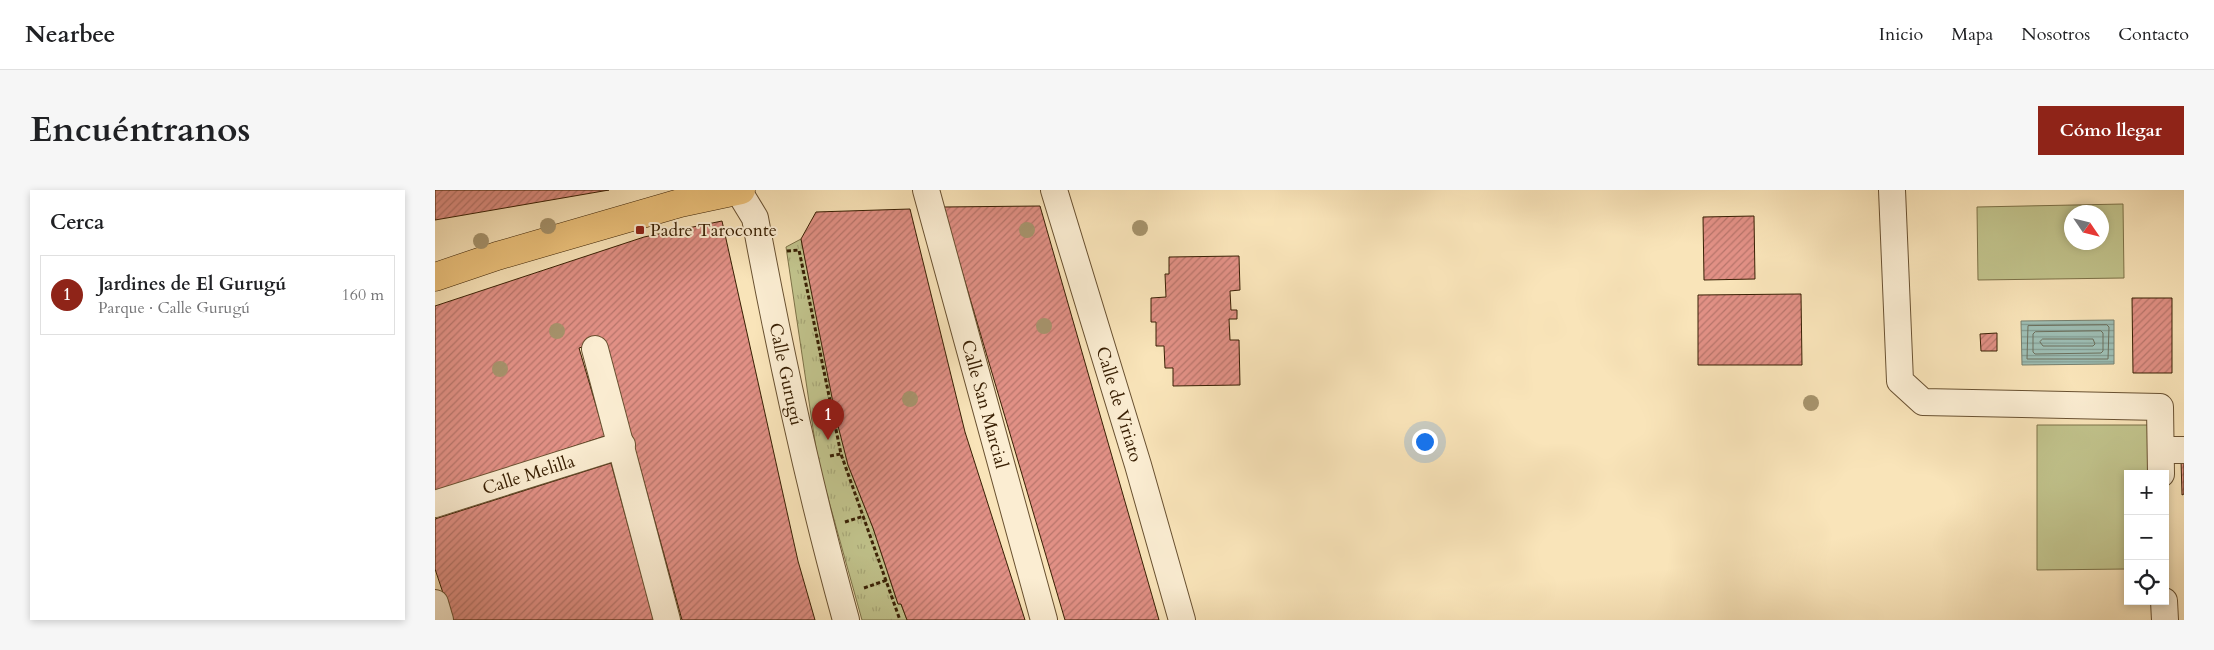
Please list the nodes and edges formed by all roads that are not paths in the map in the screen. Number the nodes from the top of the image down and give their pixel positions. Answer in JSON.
{"nodes":[{"id":1,"x":739,"y":190,"type":"edge"},
{"id":2,"x":926,"y":190,"type":"edge"},
{"id":3,"x":1054,"y":190,"type":"edge"},
{"id":4,"x":1892,"y":190,"type":"edge"},
{"id":5,"x":435,"y":277,"type":"edge"},
{"id":6,"x":595,"y":349,"type":"dead end"},
{"id":7,"x":622,"y":445,"type":"junction"},
{"id":8,"x":2169,"y":458,"type":"edge"},
{"id":9,"x":435,"y":504,"type":"edge"},
{"id":10,"x":435,"y":603,"type":"edge"},
{"id":11,"x":2164,"y":605,"type":"edge"},
{"id":12,"x":440,"y":620,"type":"edge"},
{"id":13,"x":667,"y":620,"type":"edge"},
{"id":14,"x":846,"y":620,"type":"edge"},
{"id":15,"x":1045,"y":620,"type":"edge"},
{"id":16,"x":1182,"y":620,"type":"edge"},
{"id":17,"x":2165,"y":620,"type":"edge"}],
"edges":[{"from":1,"to":5,"type":"main road"},
{"from":1,"to":14,"type":"street","name":"Calle Gurugú"},
{"from":2,"to":15,"type":"street","name":"Calle San Marcial"},
{"from":3,"to":16,"type":"street","name":"Calle de Viriato"},
{"from":4,"to":8,"type":"street"},
{"from":6,"to":7,"type":"street"},
{"from":7,"to":9,"type":"street","name":"Calle Melilla"},
{"from":7,"to":13,"type":"street"},
{"from":10,"to":12,"type":"street"},
{"from":11,"to":17,"type":"street"}]}
